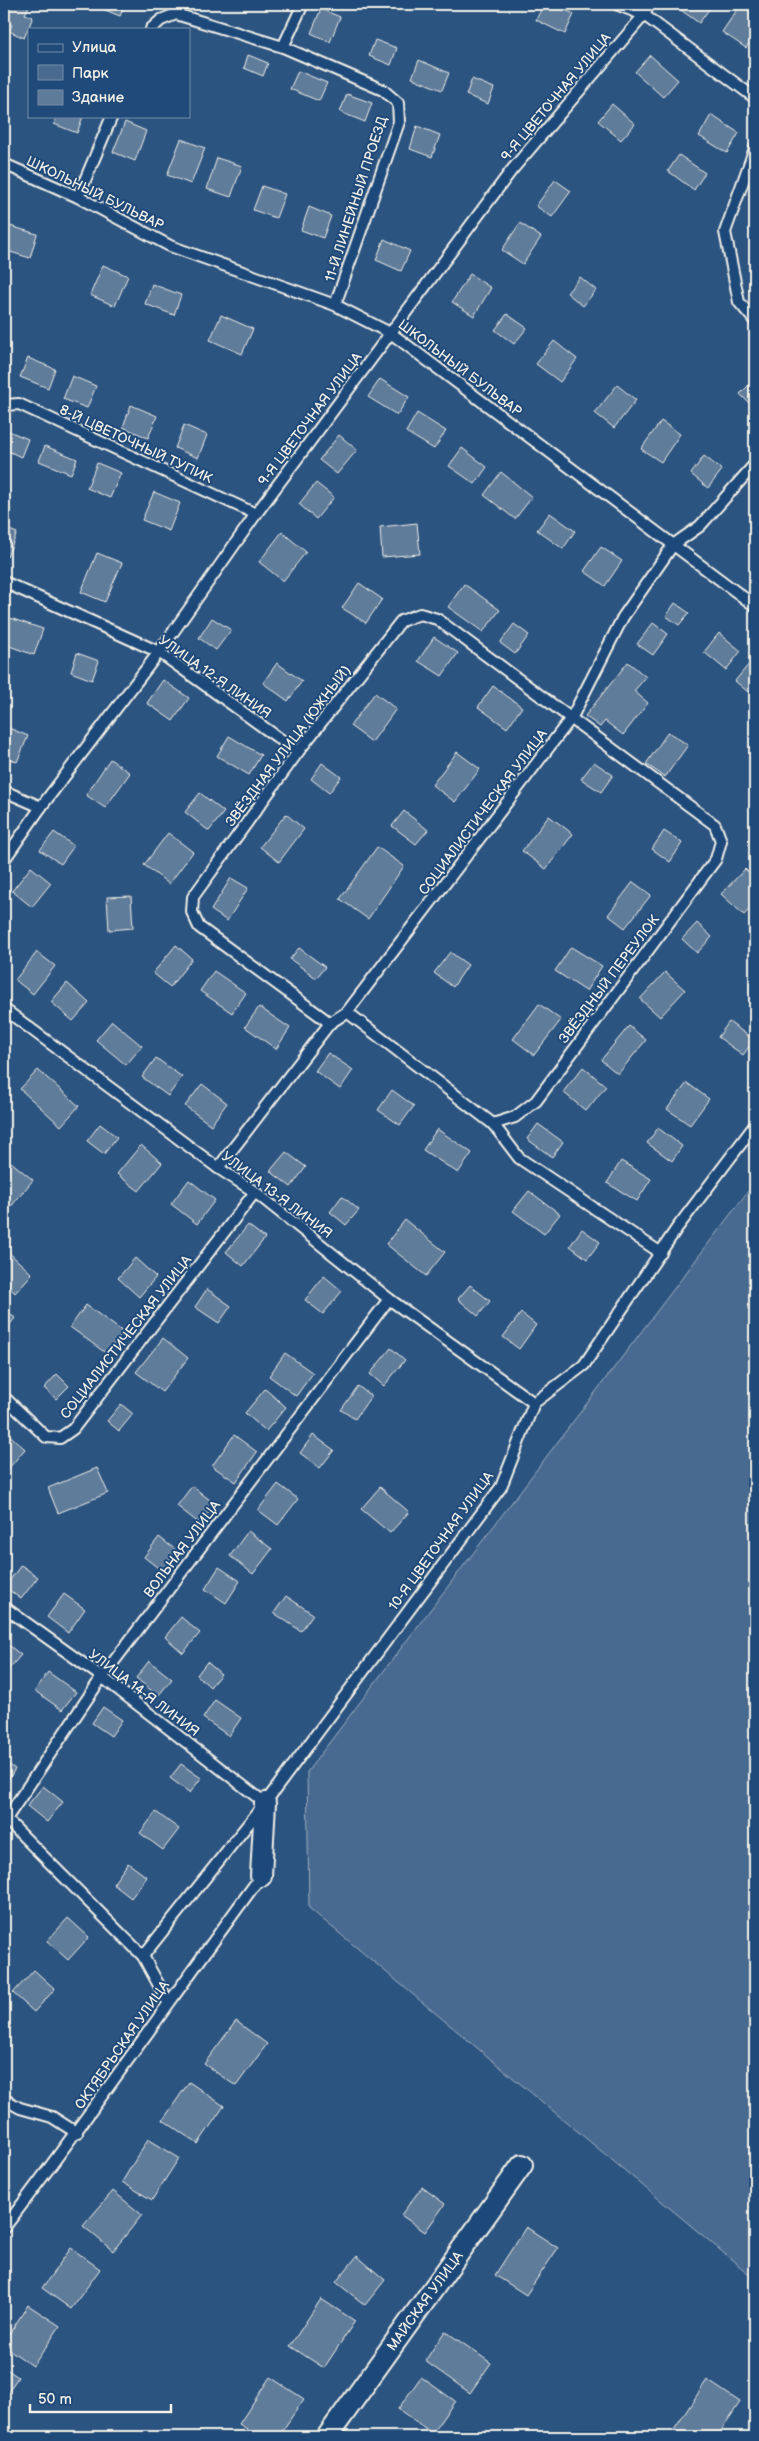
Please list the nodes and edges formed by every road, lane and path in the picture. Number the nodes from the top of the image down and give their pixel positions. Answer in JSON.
{"nodes":[{"id":1,"x":302,"y":4,"type":"edge"},
{"id":2,"x":616,"y":4,"type":"edge"},
{"id":3,"x":649,"y":4,"type":"edge"},
{"id":4,"x":644,"y":15,"type":"junction"},
{"id":5,"x":151,"y":28,"type":"edge"},
{"id":6,"x":283,"y":46,"type":"junction"},
{"id":7,"x":755,"y":98,"type":"edge"},
{"id":8,"x":111,"y":118,"type":"edge"},
{"id":9,"x":755,"y":148,"type":"edge"},
{"id":10,"x":4,"y":164,"type":"edge"},
{"id":11,"x":78,"y":197,"type":"junction"},
{"id":12,"x":335,"y":305,"type":"junction"},
{"id":13,"x":755,"y":320,"type":"edge"},
{"id":14,"x":392,"y":334,"type":"junction"},
{"id":15,"x":4,"y":405,"type":"edge"},
{"id":16,"x":755,"y":464,"type":"edge"},
{"id":17,"x":256,"y":514,"type":"junction"},
{"id":18,"x":673,"y":545,"type":"junction"},
{"id":19,"x":4,"y":582,"type":"edge"},
{"id":20,"x":755,"y":606,"type":"edge"},
{"id":21,"x":159,"y":652,"type":"junction"},
{"id":22,"x":572,"y":717,"type":"junction"},
{"id":23,"x":298,"y":752,"type":"junction"},
{"id":24,"x":4,"y":791,"type":"edge"},
{"id":25,"x":41,"y":807,"type":"junction"},
{"id":26,"x":4,"y":860,"type":"edge"},
{"id":27,"x":4,"y":1009,"type":"edge"},
{"id":28,"x":347,"y":1012,"type":"junction"},
{"id":29,"x":330,"y":1023,"type":"junction"},
{"id":30,"x":493,"y":1124,"type":"junction"},
{"id":31,"x":755,"y":1125,"type":"edge"},
{"id":32,"x":218,"y":1168,"type":"junction"},
{"id":33,"x":255,"y":1192,"type":"junction"},
{"id":34,"x":661,"y":1253,"type":"junction"},
{"id":35,"x":389,"y":1299,"type":"junction"},
{"id":36,"x":4,"y":1397,"type":"edge"},
{"id":37,"x":534,"y":1403,"type":"junction"},
{"id":38,"x":4,"y":1606,"type":"edge"},
{"id":39,"x":102,"y":1677,"type":"junction"},
{"id":40,"x":265,"y":1803,"type":"junction"},
{"id":41,"x":5,"y":1818,"type":"edge"},
{"id":42,"x":261,"y":1876,"type":"joint"},
{"id":43,"x":143,"y":1956,"type":"junction"},
{"id":44,"x":168,"y":2002,"type":"junction"},
{"id":45,"x":4,"y":2100,"type":"edge"},
{"id":46,"x":77,"y":2133,"type":"junction"},
{"id":47,"x":522,"y":2165,"type":"dead end"},
{"id":48,"x":4,"y":2228,"type":"edge"},
{"id":49,"x":327,"y":2437,"type":"edge"}],
"edges":[{"from":1,"to":6,"type":"lane"},
{"from":2,"to":4,"type":"lane"},
{"from":3,"to":4,"type":"lane","name":"9-Я ЦВЕТОЧНАЯ УЛИЦА"},
{"from":4,"to":7,"type":"lane"},
{"from":4,"to":14,"type":"lane","name":"9-Я ЦВЕТОЧНАЯ УЛИЦА"},
{"from":5,"to":6,"type":"lane","name":"11-Й ЛИНЕЙНЫЙ ПРОЕЗД"},
{"from":6,"to":12,"type":"lane","name":"11-Й ЛИНЕЙНЫЙ ПРОЕЗД"},
{"from":8,"to":11,"type":"lane"},
{"from":9,"to":13,"type":"lane"},
{"from":10,"to":11,"type":"lane","name":"ШКОЛЬНЫЙ БУЛЬВАР"},
{"from":11,"to":12,"type":"lane","name":"ШКОЛЬНЫЙ БУЛЬВАР"},
{"from":12,"to":14,"type":"lane","name":"ШКОЛЬНЫЙ БУЛЬВАР"},
{"from":14,"to":17,"type":"lane","name":"9-Я ЦВЕТОЧНАЯ УЛИЦА"},
{"from":14,"to":18,"type":"lane","name":"ШКОЛЬНЫЙ БУЛЬВАР"},
{"from":15,"to":17,"type":"lane","name":"8-Й ЦВЕТОЧНЫЙ ТУПИК"},
{"from":16,"to":18,"type":"lane","name":"СОЦИАЛИСТИЧЕСКАЯ УЛИЦА"},
{"from":17,"to":21,"type":"lane","name":"9-Я ЦВЕТОЧНАЯ УЛИЦА"},
{"from":18,"to":20,"type":"lane","name":"ШКОЛЬНЫЙ БУЛЬВАР"},
{"from":18,"to":22,"type":"lane","name":"СОЦИАЛИСТИЧЕСКАЯ УЛИЦА"},
{"from":19,"to":21,"type":"lane","name":"УЛИЦА 12-Я ЛИНИЯ"},
{"from":21,"to":23,"type":"lane","name":"УЛИЦА 12-Я ЛИНИЯ"},
{"from":21,"to":25,"type":"lane","name":"9-Я ЦВЕТОЧНАЯ УЛИЦА"},
{"from":22,"to":23,"type":"lane","name":"ЗВЁЗДНАЯ УЛИЦА (ЮЖНЫЙ)"},
{"from":22,"to":28,"type":"lane","name":"СОЦИАЛИСТИЧЕСКАЯ УЛИЦА"},
{"from":22,"to":30,"type":"lane","name":"ЗВЁЗДНЫЙ ПЕРЕУЛОК"},
{"from":23,"to":29,"type":"lane","name":"ЗВЁЗДНАЯ УЛИЦА (ЮЖНЫЙ)"},
{"from":24,"to":25,"type":"lane"},
{"from":25,"to":26,"type":"lane","name":"9-Я ЦВЕТОЧНАЯ УЛИЦА"},
{"from":27,"to":32,"type":"lane","name":"УЛИЦА 13-Я ЛИНИЯ"},
{"from":28,"to":29,"type":"lane","name":"СОЦИАЛИСТИЧЕСКАЯ УЛИЦА"},
{"from":28,"to":30,"type":"lane"},
{"from":29,"to":32,"type":"lane","name":"СОЦИАЛИСТИЧЕСКАЯ УЛИЦА"},
{"from":30,"to":34,"type":"lane"},
{"from":31,"to":34,"type":"lane"},
{"from":32,"to":33,"type":"lane","name":"УЛИЦА 13-Я ЛИНИЯ"},
{"from":33,"to":35,"type":"lane","name":"УЛИЦА 13-Я ЛИНИЯ"},
{"from":33,"to":36,"type":"lane","name":"СОЦИАЛИСТИЧЕСКАЯ УЛИЦА"},
{"from":34,"to":37,"type":"lane"},
{"from":35,"to":37,"type":"lane","name":"УЛИЦА 13-Я ЛИНИЯ"},
{"from":35,"to":39,"type":"lane","name":"ВОЛЬНАЯ УЛИЦА"},
{"from":37,"to":40,"type":"lane","name":"10-Я ЦВЕТОЧНАЯ УЛИЦА"},
{"from":38,"to":39,"type":"lane","name":"УЛИЦА 14-Я ЛИНИЯ"},
{"from":39,"to":40,"type":"lane","name":"УЛИЦА 14-Я ЛИНИЯ"},
{"from":39,"to":41,"type":"lane","name":"ВОЛЬНАЯ УЛИЦА"},
{"from":40,"to":42,"type":"street"},
{"from":40,"to":43,"type":"lane","name":"10-Я ЦВЕТОЧНАЯ УЛИЦА"},
{"from":41,"to":43,"type":"lane"},
{"from":42,"to":44,"type":"lane","name":"ОКТЯБРЬСКАЯ УЛИЦА"},
{"from":43,"to":44,"type":"lane"},
{"from":44,"to":46,"type":"lane","name":"ОКТЯБРЬСКАЯ УЛИЦА"},
{"from":45,"to":46,"type":"lane"},
{"from":46,"to":48,"type":"lane","name":"ОКТЯБРЬСКАЯ УЛИЦА"},
{"from":47,"to":49,"type":"street","name":"МАЙСКАЯ УЛИЦА"}]}
